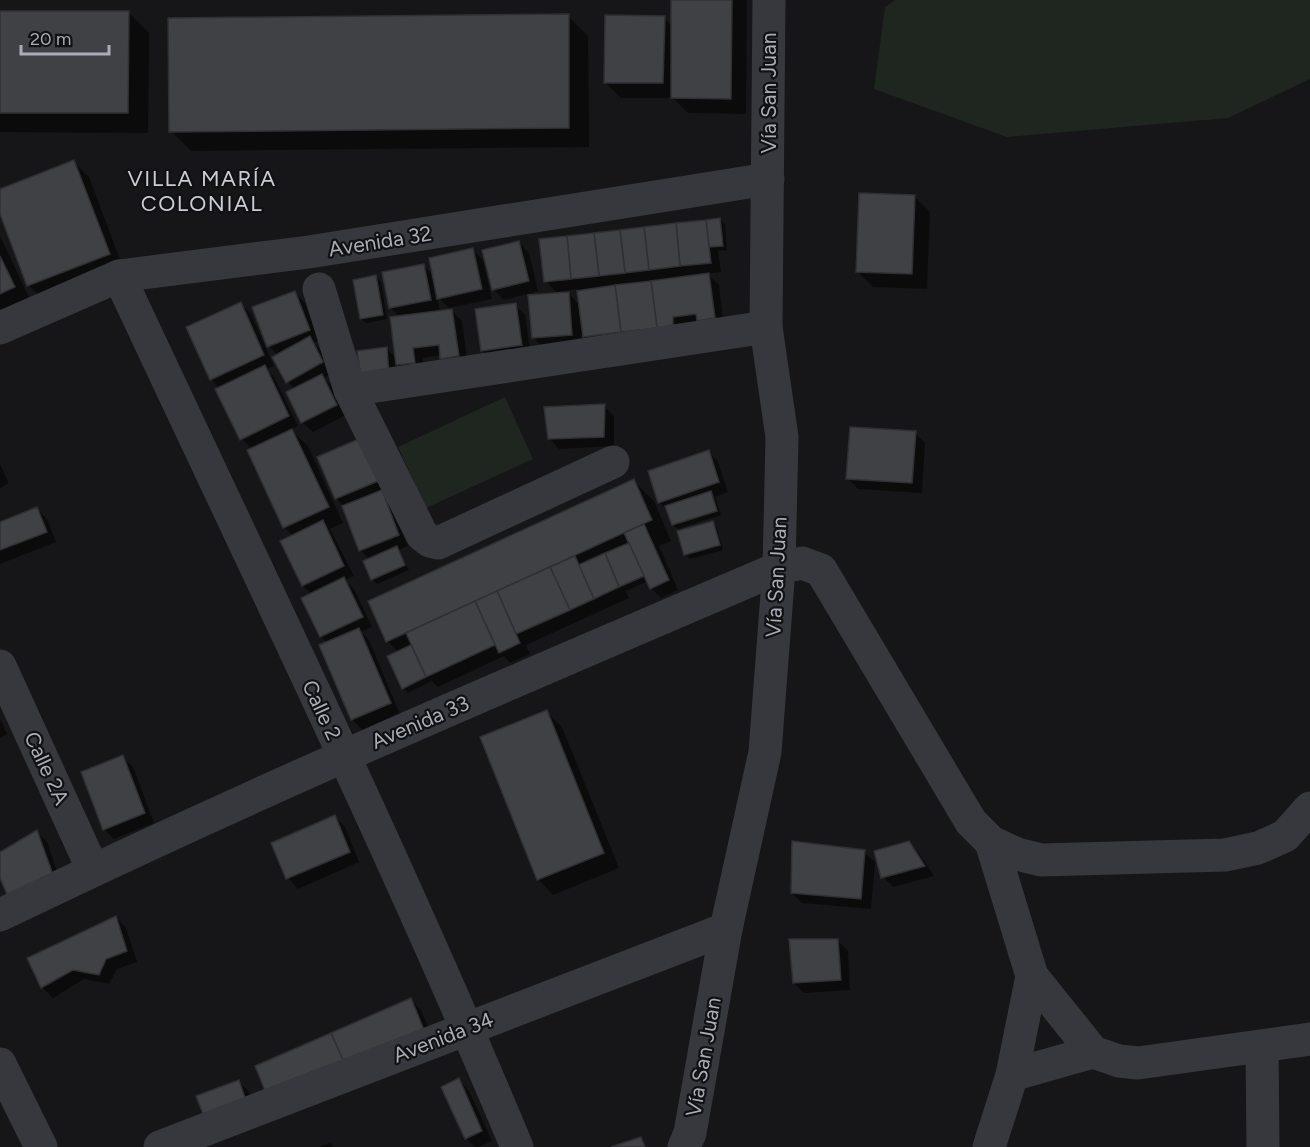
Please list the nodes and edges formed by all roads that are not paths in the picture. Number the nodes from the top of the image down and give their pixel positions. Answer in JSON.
{"nodes":[{"id":1,"x":769,"y":0,"type":"edge"},
{"id":2,"x":768,"y":179,"type":"junction"},
{"id":3,"x":119,"y":276,"type":"junction"},
{"id":4,"x":319,"y":289,"type":"dead end"},
{"id":5,"x":766,"y":327,"type":"junction"},
{"id":6,"x":0,"y":328,"type":"edge"},
{"id":7,"x":350,"y":390,"type":"junction"},
{"id":8,"x":613,"y":462,"type":"dead end"},
{"id":9,"x":779,"y":568,"type":"junction"},
{"id":10,"x":0,"y":666,"type":"edge"},
{"id":11,"x":343,"y":755,"type":"junction"},
{"id":12,"x":1310,"y":808,"type":"edge"},
{"id":13,"x":991,"y":842,"type":"junction"},
{"id":14,"x":93,"y":870,"type":"junction"},
{"id":15,"x":0,"y":915,"type":"edge"},
{"id":16,"x":726,"y":928,"type":"junction"},
{"id":17,"x":1032,"y":976,"type":"junction"},
{"id":18,"x":467,"y":1028,"type":"junction"},
{"id":19,"x":1310,"y":1039,"type":"edge"},
{"id":20,"x":1262,"y":1047,"type":"junction"},
{"id":21,"x":1093,"y":1052,"type":"junction"},
{"id":22,"x":0,"y":1064,"type":"edge"},
{"id":23,"x":1012,"y":1075,"type":"junction"},
{"id":24,"x":688,"y":1142,"type":"edge"},
{"id":25,"x":41,"y":1147,"type":"edge"},
{"id":26,"x":160,"y":1147,"type":"edge"},
{"id":27,"x":517,"y":1147,"type":"edge"},
{"id":28,"x":989,"y":1147,"type":"edge"},
{"id":29,"x":1263,"y":1147,"type":"edge"}],
"edges":[{"from":1,"to":2,"type":"street","name":"Vía San Juan"},
{"from":2,"to":3,"type":"street","name":"Avenida 32"},
{"from":2,"to":5,"type":"street","name":"Vía San Juan"},
{"from":3,"to":6,"type":"street","name":"Avenida 32"},
{"from":3,"to":11,"type":"street","name":"Calle 2"},
{"from":4,"to":7,"type":"street"},
{"from":5,"to":7,"type":"street"},
{"from":5,"to":9,"type":"street","name":"Vía San Juan"},
{"from":7,"to":8,"type":"street"},
{"from":9,"to":11,"type":"street","name":"Avenida 33"},
{"from":9,"to":13,"type":"street","name":"Avenida 33"},
{"from":9,"to":16,"type":"street","name":"Vía San Juan"},
{"from":10,"to":14,"type":"street","name":"Calle 2A"},
{"from":11,"to":14,"type":"street","name":"Avenida 33"},
{"from":11,"to":18,"type":"street","name":"Calle 2"},
{"from":12,"to":13,"type":"street"},
{"from":13,"to":17,"type":"street"},
{"from":14,"to":15,"type":"street","name":"Avenida 33"},
{"from":16,"to":18,"type":"street","name":"Avenida 34"},
{"from":16,"to":24,"type":"street","name":"Vía San Juan"},
{"from":17,"to":21,"type":"street"},
{"from":17,"to":23,"type":"street"},
{"from":18,"to":26,"type":"street","name":"Avenida 34"},
{"from":18,"to":27,"type":"street","name":"Calle 2"},
{"from":19,"to":20,"type":"street"},
{"from":20,"to":21,"type":"street"},
{"from":20,"to":29,"type":"street"},
{"from":21,"to":23,"type":"street"},
{"from":22,"to":25,"type":"street"},
{"from":23,"to":28,"type":"street"}]}
